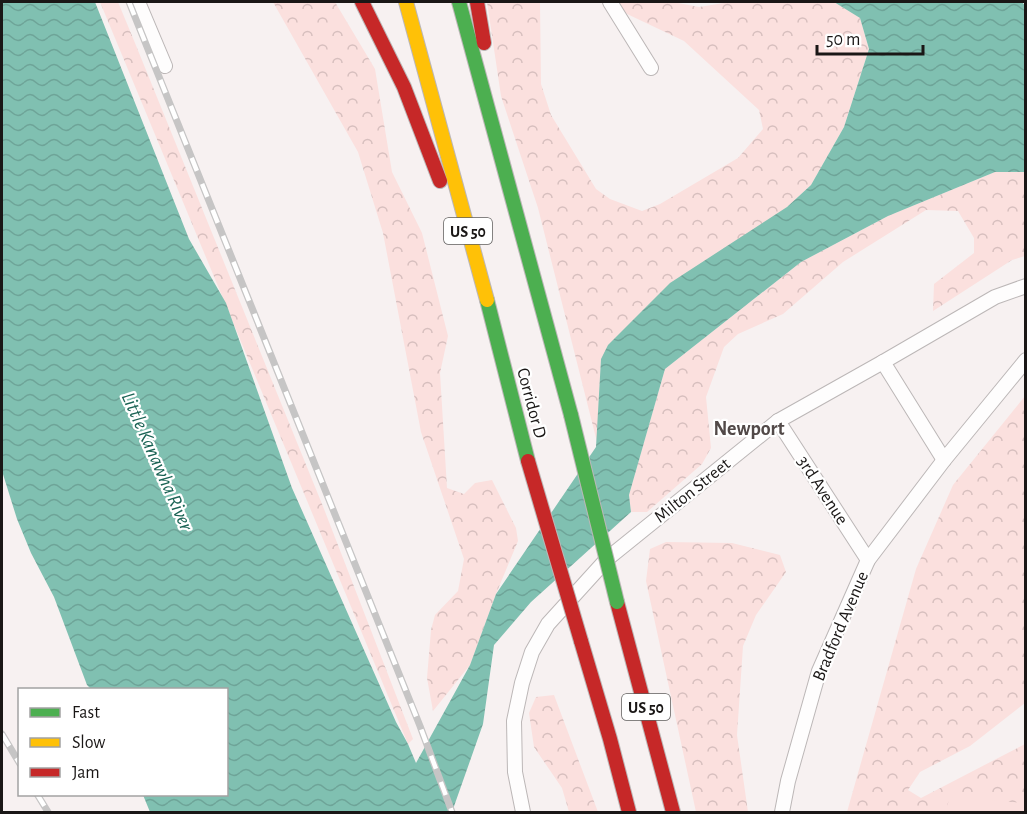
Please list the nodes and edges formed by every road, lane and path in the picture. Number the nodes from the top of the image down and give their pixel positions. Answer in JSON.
{"nodes":[{"id":1,"x":138,"y":2,"type":"edge"},
{"id":2,"x":362,"y":2,"type":"edge"},
{"id":3,"x":406,"y":2,"type":"edge"},
{"id":4,"x":459,"y":2,"type":"edge"},
{"id":5,"x":477,"y":2,"type":"edge"},
{"id":6,"x":610,"y":2,"type":"edge"},
{"id":7,"x":165,"y":66,"type":"dead end"},
{"id":8,"x":651,"y":68,"type":"dead end"},
{"id":9,"x":502,"y":164,"type":"junction"},
{"id":10,"x":1026,"y":286,"type":"edge"},
{"id":11,"x":490,"y":311,"type":"junction"},
{"id":12,"x":1026,"y":360,"type":"edge"},
{"id":13,"x":883,"y":362,"type":"junction"},
{"id":14,"x":778,"y":421,"type":"junction"},
{"id":15,"x":944,"y":460,"type":"junction"},
{"id":16,"x":868,"y":560,"type":"junction"},
{"id":17,"x":523,"y":813,"type":"edge"},
{"id":18,"x":629,"y":813,"type":"edge"},
{"id":19,"x":673,"y":813,"type":"edge"},
{"id":20,"x":782,"y":813,"type":"edge"}],
"edges":[{"from":1,"to":7,"type":"street"},
{"from":2,"to":11,"type":"highway"},
{"from":3,"to":11,"type":"highway","name":"Corridor D","number":"US 50"},
{"from":4,"to":9,"type":"highway","name":"Corridor D","number":"US 50"},
{"from":5,"to":9,"type":"highway"},
{"from":6,"to":8,"type":"street"},
{"from":9,"to":19,"type":"highway","name":"Corridor D","number":"US 50","bridge":true},
{"from":10,"to":13,"type":"street","name":"Milton Street"},
{"from":11,"to":18,"type":"highway","name":"Corridor D","number":"US 50","bridge":true},
{"from":12,"to":15,"type":"street","name":"Bradford Avenue"},
{"from":13,"to":14,"type":"street","name":"Milton Street"},
{"from":13,"to":15,"type":"street"},
{"from":14,"to":16,"type":"street","name":"3rd Avenue"},
{"from":14,"to":17,"type":"street","name":"Milton Street"},
{"from":15,"to":16,"type":"street","name":"Bradford Avenue"},
{"from":16,"to":20,"type":"street","name":"Bradford Avenue"}]}
